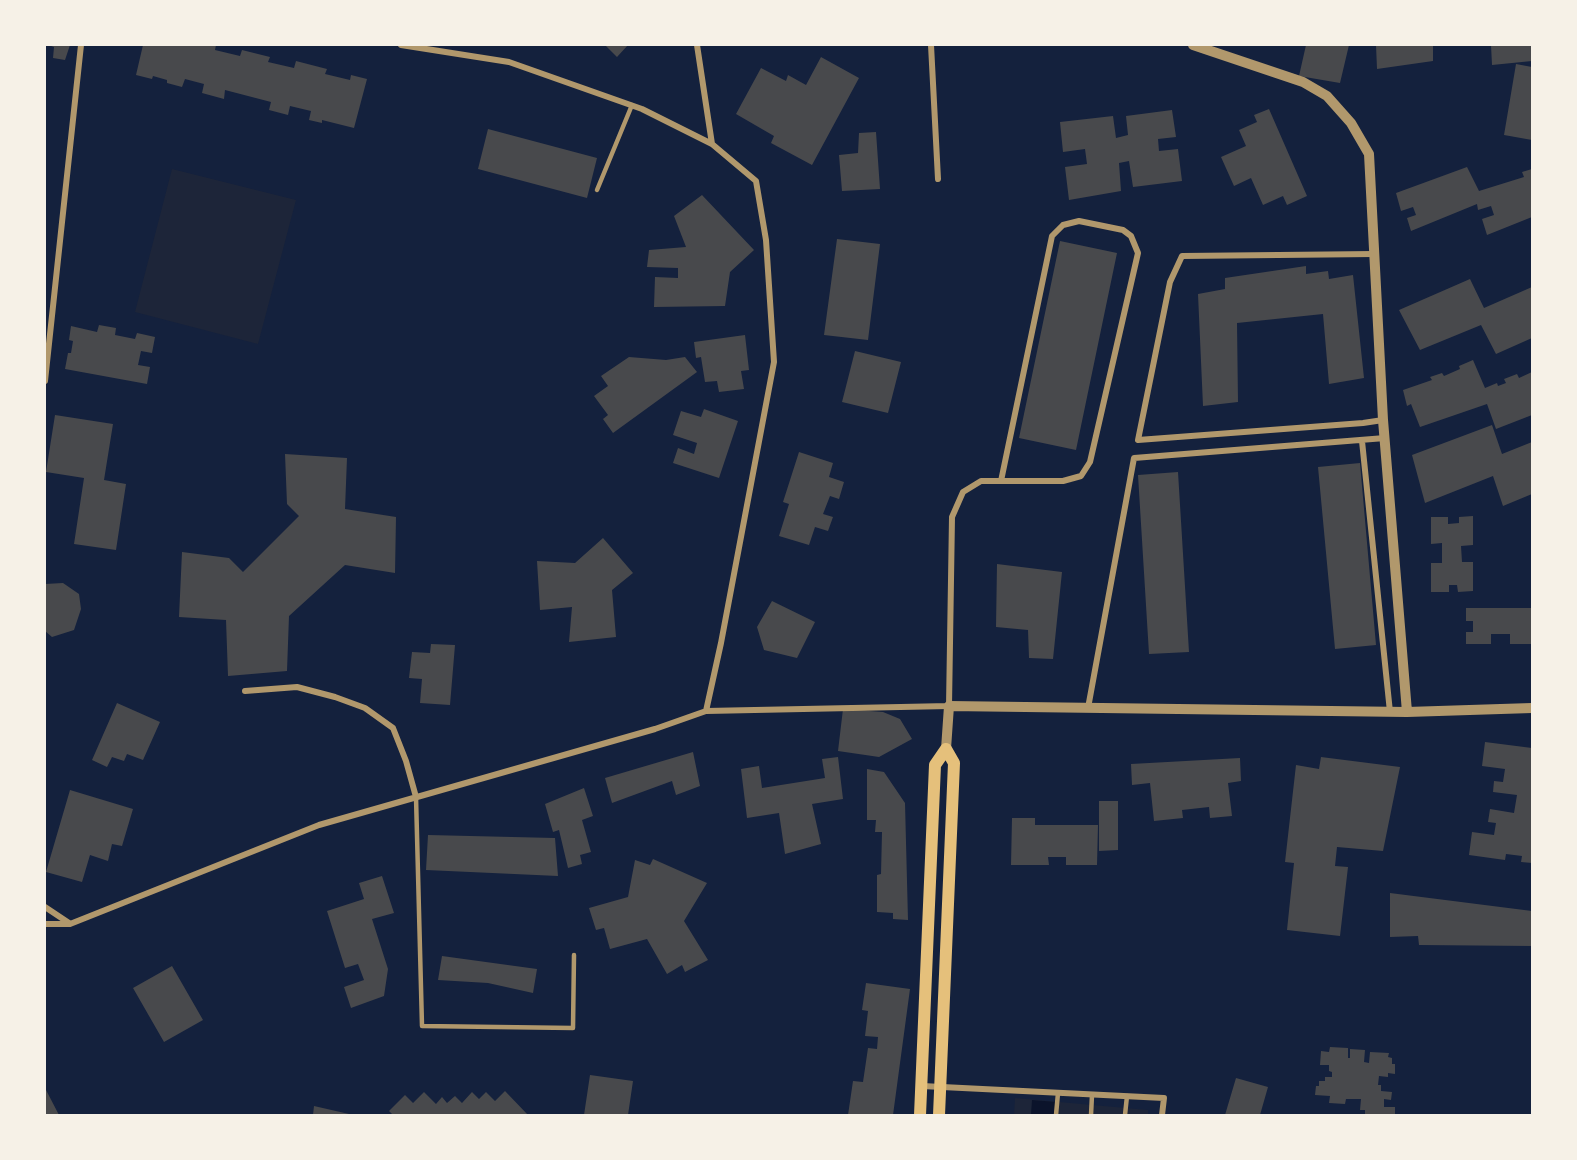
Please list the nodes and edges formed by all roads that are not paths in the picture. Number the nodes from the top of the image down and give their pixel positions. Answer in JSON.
{"nodes":[{"id":1,"x":81,"y":45,"type":"edge"},
{"id":2,"x":401,"y":45,"type":"edge"},
{"id":3,"x":697,"y":45,"type":"edge"},
{"id":4,"x":931,"y":45,"type":"edge"},
{"id":5,"x":1193,"y":45,"type":"edge"},
{"id":6,"x":417,"y":46,"type":"edge"},
{"id":7,"x":632,"y":105,"type":"junction"},
{"id":8,"x":712,"y":144,"type":"junction"},
{"id":9,"x":938,"y":179,"type":"dead end"},
{"id":10,"x":597,"y":190,"type":"dead end"},
{"id":11,"x":1374,"y":254,"type":"junction"},
{"id":12,"x":45,"y":381,"type":"edge"},
{"id":13,"x":1383,"y":420,"type":"junction"},
{"id":14,"x":1385,"y":438,"type":"junction"},
{"id":15,"x":1362,"y":441,"type":"junction"},
{"id":16,"x":1001,"y":481,"type":"junction"},
{"id":17,"x":245,"y":691,"type":"dead end"},
{"id":18,"x":949,"y":706,"type":"junction"},
{"id":19,"x":1088,"y":708,"type":"junction"},
{"id":20,"x":1532,"y":708,"type":"edge"},
{"id":21,"x":706,"y":711,"type":"junction"},
{"id":22,"x":1390,"y":712,"type":"junction"},
{"id":23,"x":1407,"y":712,"type":"junction"},
{"id":24,"x":946,"y":749,"type":"junction"},
{"id":25,"x":416,"y":797,"type":"junction"},
{"id":26,"x":45,"y":907,"type":"edge"},
{"id":27,"x":45,"y":924,"type":"edge"},
{"id":28,"x":70,"y":924,"type":"junction"},
{"id":29,"x":574,"y":956,"type":"dead end"},
{"id":30,"x":922,"y":1086,"type":"junction"},
{"id":31,"x":942,"y":1087,"type":"junction"},
{"id":32,"x":1058,"y":1093,"type":"junction"},
{"id":33,"x":1092,"y":1095,"type":"junction"},
{"id":34,"x":1127,"y":1096,"type":"junction"},
{"id":35,"x":920,"y":1115,"type":"edge"},
{"id":36,"x":939,"y":1115,"type":"edge"},
{"id":37,"x":1056,"y":1115,"type":"edge"},
{"id":38,"x":1090,"y":1115,"type":"edge"},
{"id":39,"x":1125,"y":1115,"type":"edge"},
{"id":40,"x":1162,"y":1115,"type":"edge"}],
"edges":[{"from":1,"to":12,"type":"street"},
{"from":2,"to":6,"type":"street"},
{"from":3,"to":8,"type":"street"},
{"from":4,"to":9,"type":"street"},
{"from":5,"to":11,"type":"street"},
{"from":6,"to":7,"type":"street"},
{"from":7,"to":8,"type":"street"},
{"from":7,"to":10,"type":"lane"},
{"from":8,"to":21,"type":"street"},
{"from":11,"to":13,"type":"street"},
{"from":11,"to":13,"type":"street"},
{"from":13,"to":14,"type":"street"},
{"from":14,"to":15,"type":"street"},
{"from":14,"to":23,"type":"street"},
{"from":15,"to":19,"type":"street"},
{"from":15,"to":22,"type":"street"},
{"from":16,"to":16,"type":"street"},
{"from":16,"to":18,"type":"street"},
{"from":17,"to":25,"type":"street"},
{"from":18,"to":19,"type":"street"},
{"from":18,"to":21,"type":"street"},
{"from":18,"to":24,"type":"street"},
{"from":19,"to":22,"type":"street"},
{"from":20,"to":23,"type":"street"},
{"from":21,"to":25,"type":"street"},
{"from":22,"to":23,"type":"street"},
{"from":24,"to":30,"type":"main road"},
{"from":24,"to":31,"type":"main road"},
{"from":25,"to":28,"type":"street"},
{"from":25,"to":29,"type":"lane"},
{"from":26,"to":28,"type":"street"},
{"from":27,"to":28,"type":"street"},
{"from":30,"to":31,"type":"street"},
{"from":30,"to":35,"type":"main road"},
{"from":31,"to":32,"type":"street"},
{"from":31,"to":36,"type":"main road"},
{"from":32,"to":33,"type":"street"},
{"from":32,"to":37,"type":"lane"},
{"from":33,"to":34,"type":"street"},
{"from":33,"to":38,"type":"lane"},
{"from":34,"to":39,"type":"lane"},
{"from":34,"to":40,"type":"street"}]}
